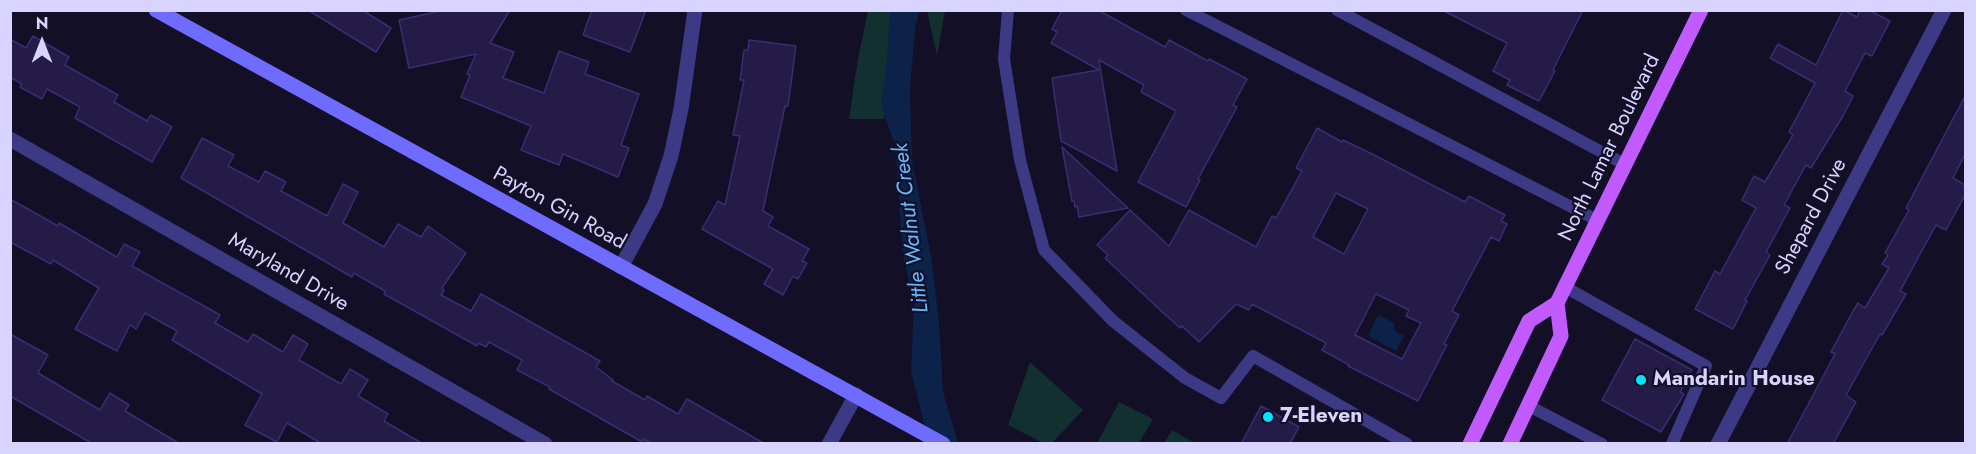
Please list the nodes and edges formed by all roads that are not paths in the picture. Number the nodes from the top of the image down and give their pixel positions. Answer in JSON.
{"nodes":[{"id":1,"x":156,"y":10,"type":"edge"},
{"id":2,"x":695,"y":10,"type":"edge"},
{"id":3,"x":1008,"y":10,"type":"edge"},
{"id":4,"x":1186,"y":10,"type":"edge"},
{"id":5,"x":1337,"y":10,"type":"edge"},
{"id":6,"x":1701,"y":10,"type":"edge"},
{"id":7,"x":1944,"y":10,"type":"edge"},
{"id":8,"x":10,"y":140,"type":"edge"},
{"id":9,"x":1624,"y":164,"type":"junction"},
{"id":10,"x":1597,"y":220,"type":"junction"},
{"id":11,"x":621,"y":267,"type":"junction"},
{"id":12,"x":1565,"y":287,"type":"junction"},
{"id":13,"x":1557,"y":303,"type":"junction"},
{"id":14,"x":856,"y":395,"type":"junction"},
{"id":15,"x":1529,"y":406,"type":"junction"},
{"id":16,"x":545,"y":444,"type":"edge"},
{"id":17,"x":829,"y":444,"type":"edge"},
{"id":18,"x":943,"y":444,"type":"edge"},
{"id":19,"x":1407,"y":444,"type":"edge"},
{"id":20,"x":1470,"y":444,"type":"edge"},
{"id":21,"x":1510,"y":444,"type":"edge"},
{"id":22,"x":1602,"y":444,"type":"edge"},
{"id":23,"x":1672,"y":444,"type":"edge"},
{"id":24,"x":1718,"y":444,"type":"edge"}],
"edges":[{"from":1,"to":11,"type":"street","name":"Payton Gin Road"},
{"from":2,"to":11,"type":"street"},
{"from":3,"to":19,"type":"lane"},
{"from":4,"to":10,"type":"lane"},
{"from":5,"to":9,"type":"lane"},
{"from":6,"to":9,"type":"main road","name":"North Lamar Boulevard"},
{"from":7,"to":24,"type":"street","name":"Shepard Drive"},
{"from":8,"to":16,"type":"street","name":"Maryland Drive"},
{"from":9,"to":10,"type":"main road","name":"North Lamar Boulevard"},
{"from":10,"to":12,"type":"main road","name":"North Lamar Boulevard"},
{"from":11,"to":14,"type":"street","name":"Payton Gin Road"},
{"from":12,"to":13,"type":"main road","name":"North Lamar Boulevard"},
{"from":12,"to":23,"type":"lane"},
{"from":13,"to":15,"type":"main road"},
{"from":13,"to":20,"type":"main road"},
{"from":14,"to":17,"type":"street"},
{"from":14,"to":18,"type":"street","name":"Payton Gin Road"},
{"from":15,"to":21,"type":"main road"},
{"from":15,"to":22,"type":"lane"}]}
